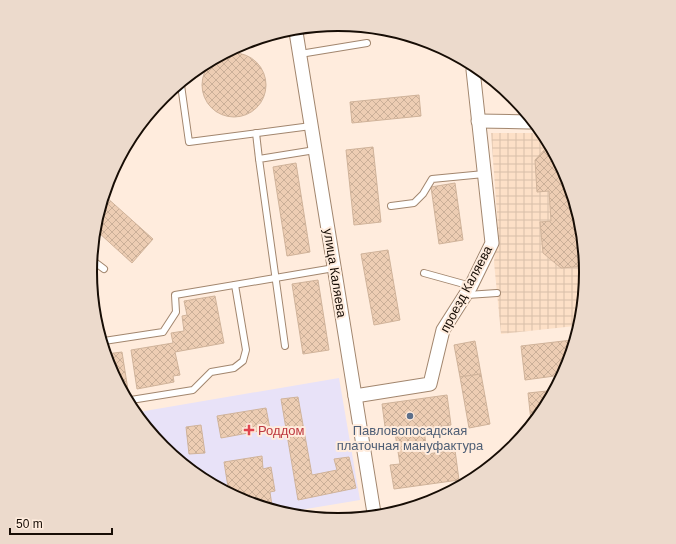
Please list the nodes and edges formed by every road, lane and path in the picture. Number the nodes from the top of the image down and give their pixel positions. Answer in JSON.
{"nodes":[{"id":1,"x":297,"y":35,"type":"edge"},
{"id":2,"x":367,"y":43,"type":"dead end"},
{"id":3,"x":300,"y":54,"type":"junction"},
{"id":4,"x":473,"y":73,"type":"edge"},
{"id":5,"x":182,"y":89,"type":"edge"},
{"id":6,"x":478,"y":121,"type":"junction"},
{"id":7,"x":526,"y":122,"type":"edge"},
{"id":8,"x":311,"y":126,"type":"junction"},
{"id":9,"x":256,"y":133,"type":"junction"},
{"id":10,"x":315,"y":150,"type":"junction"},
{"id":11,"x":259,"y":159,"type":"junction"},
{"id":12,"x":484,"y":174,"type":"junction"},
{"id":13,"x":391,"y":206,"type":"dead end"},
{"id":14,"x":97,"y":264,"type":"edge"},
{"id":15,"x":334,"y":268,"type":"junction"},
{"id":16,"x":104,"y":269,"type":"dead end"},
{"id":17,"x":424,"y":273,"type":"dead end"},
{"id":18,"x":276,"y":278,"type":"junction"},
{"id":19,"x":235,"y":285,"type":"junction"},
{"id":20,"x":468,"y":291,"type":"junction"},
{"id":21,"x":497,"y":293,"type":"dead end"},
{"id":22,"x":107,"y":341,"type":"edge"},
{"id":23,"x":285,"y":346,"type":"dead end"},
{"id":24,"x":355,"y":396,"type":"junction"},
{"id":25,"x":134,"y":400,"type":"edge"},
{"id":26,"x":374,"y":510,"type":"edge"}],
"edges":[{"from":1,"to":3,"type":"street","name":"улица Каляева"},
{"from":2,"to":3,"type":"lane"},
{"from":3,"to":8,"type":"street","name":"улица Каляева"},
{"from":4,"to":6,"type":"street","name":"проезд Каляева"},
{"from":5,"to":9,"type":"lane"},
{"from":6,"to":7,"type":"street"},
{"from":6,"to":12,"type":"street","name":"проезд Каляева"},
{"from":8,"to":9,"type":"lane"},
{"from":8,"to":10,"type":"street","name":"улица Каляева"},
{"from":9,"to":11,"type":"lane"},
{"from":10,"to":11,"type":"lane"},
{"from":10,"to":15,"type":"street","name":"улица Каляева"},
{"from":11,"to":18,"type":"lane"},
{"from":12,"to":13,"type":"lane"},
{"from":12,"to":20,"type":"street","name":"проезд Каляева"},
{"from":14,"to":16,"type":"lane"},
{"from":15,"to":18,"type":"lane"},
{"from":15,"to":24,"type":"street","name":"улица Каляева"},
{"from":17,"to":20,"type":"lane"},
{"from":18,"to":19,"type":"lane"},
{"from":18,"to":23,"type":"lane"},
{"from":19,"to":22,"type":"lane"},
{"from":19,"to":25,"type":"lane"},
{"from":20,"to":21,"type":"lane"},
{"from":20,"to":24,"type":"street","name":"проезд Каляева"},
{"from":24,"to":26,"type":"street","name":"улица Каляева"}]}
